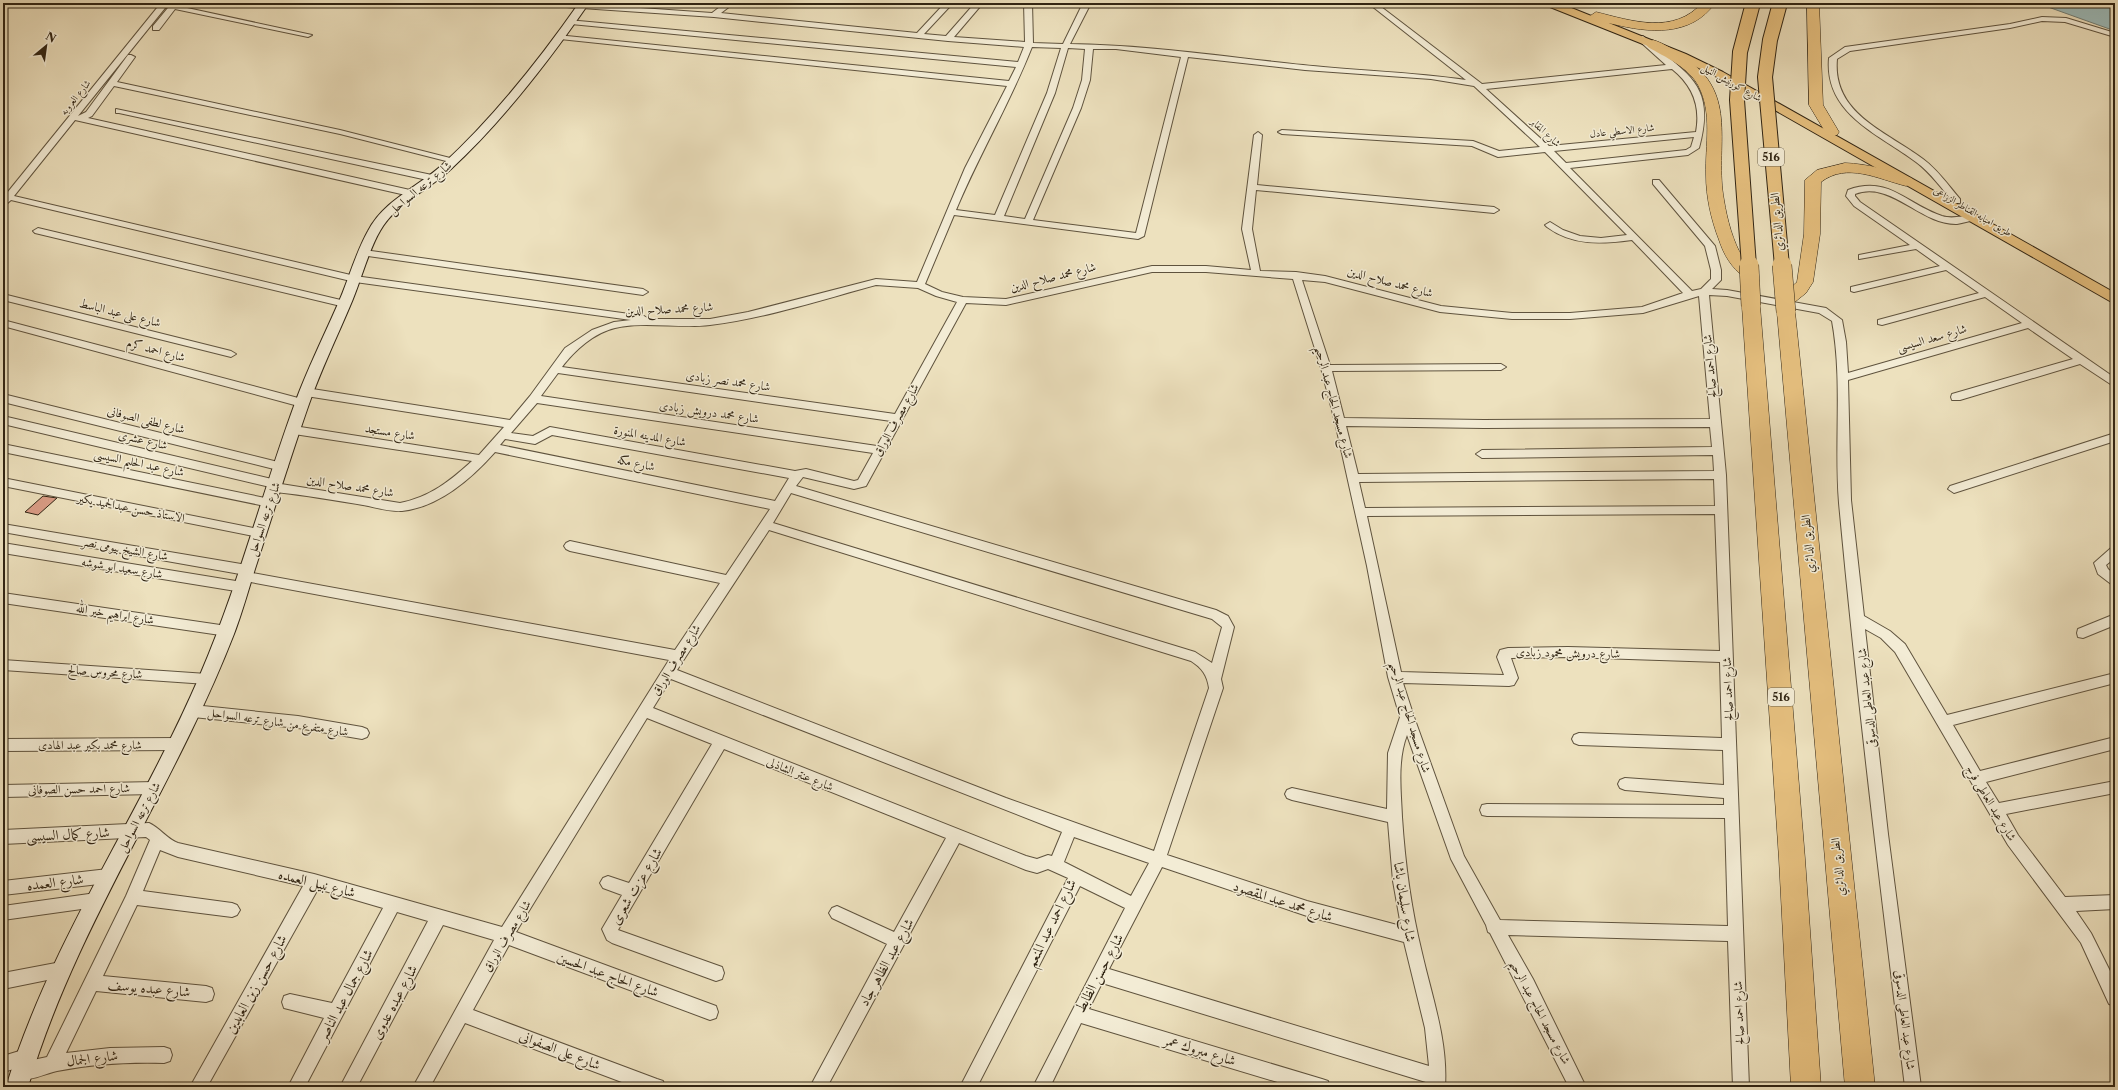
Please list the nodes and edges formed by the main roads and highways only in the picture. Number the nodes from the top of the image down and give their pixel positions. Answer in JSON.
{"nodes":[{"id":1,"x":1550,"y":3,"type":"edge"},
{"id":2,"x":1562,"y":3,"type":"edge"},
{"id":3,"x":1709,"y":3,"type":"edge"},
{"id":4,"x":1753,"y":3,"type":"edge"},
{"id":5,"x":1780,"y":3,"type":"edge"},
{"id":6,"x":1813,"y":3,"type":"edge"},
{"id":7,"x":584,"y":4,"type":"edge"},
{"id":8,"x":1596,"y":16,"type":"junction"},
{"id":9,"x":1647,"y":41,"type":"junction"},
{"id":10,"x":1832,"y":132,"type":"junction"},
{"id":11,"x":1906,"y":181,"type":"junction"},
{"id":12,"x":1750,"y":273,"type":"junction"},
{"id":13,"x":2115,"y":290,"type":"edge"},
{"id":14,"x":2115,"y":299,"type":"edge"},
{"id":15,"x":1786,"y":307,"type":"junction"},
{"id":16,"x":21,"y":1072,"type":"edge"},
{"id":17,"x":1806,"y":1087,"type":"edge"},
{"id":18,"x":1860,"y":1087,"type":"edge"}],
"edges":[{"from":1,"to":9,"type":"main road","name":"شارع كورنيش النيل"},
{"from":2,"to":8,"type":"main road","name":"شارع كورنيش النيل"},
{"from":3,"to":8,"type":"highway"},
{"from":4,"to":12,"type":"highway","number":"516","bridge":true},
{"from":5,"to":15,"type":"highway","name":"الطريق الدائري","number":"516","bridge":true},
{"from":6,"to":10,"type":"highway"},
{"from":7,"to":16,"type":"main road","name":"شارع ترعه السواحل"},
{"from":8,"to":10,"type":"main road","name":"شارع كورنيش النيل"},
{"from":9,"to":11,"type":"main road","name":"شارع كورنيش النيل"},
{"from":9,"to":12,"type":"highway"},
{"from":10,"to":13,"type":"main road","name":"طريق امبابه القناطر الزراعى"},
{"from":11,"to":14,"type":"main road","name":"طريق امبابه القناطر الزراعى"},
{"from":11,"to":15,"type":"highway"},
{"from":12,"to":17,"type":"highway","number":"516","bridge":true},
{"from":15,"to":18,"type":"highway","name":"الطريق الدائري","number":"516"}]}
